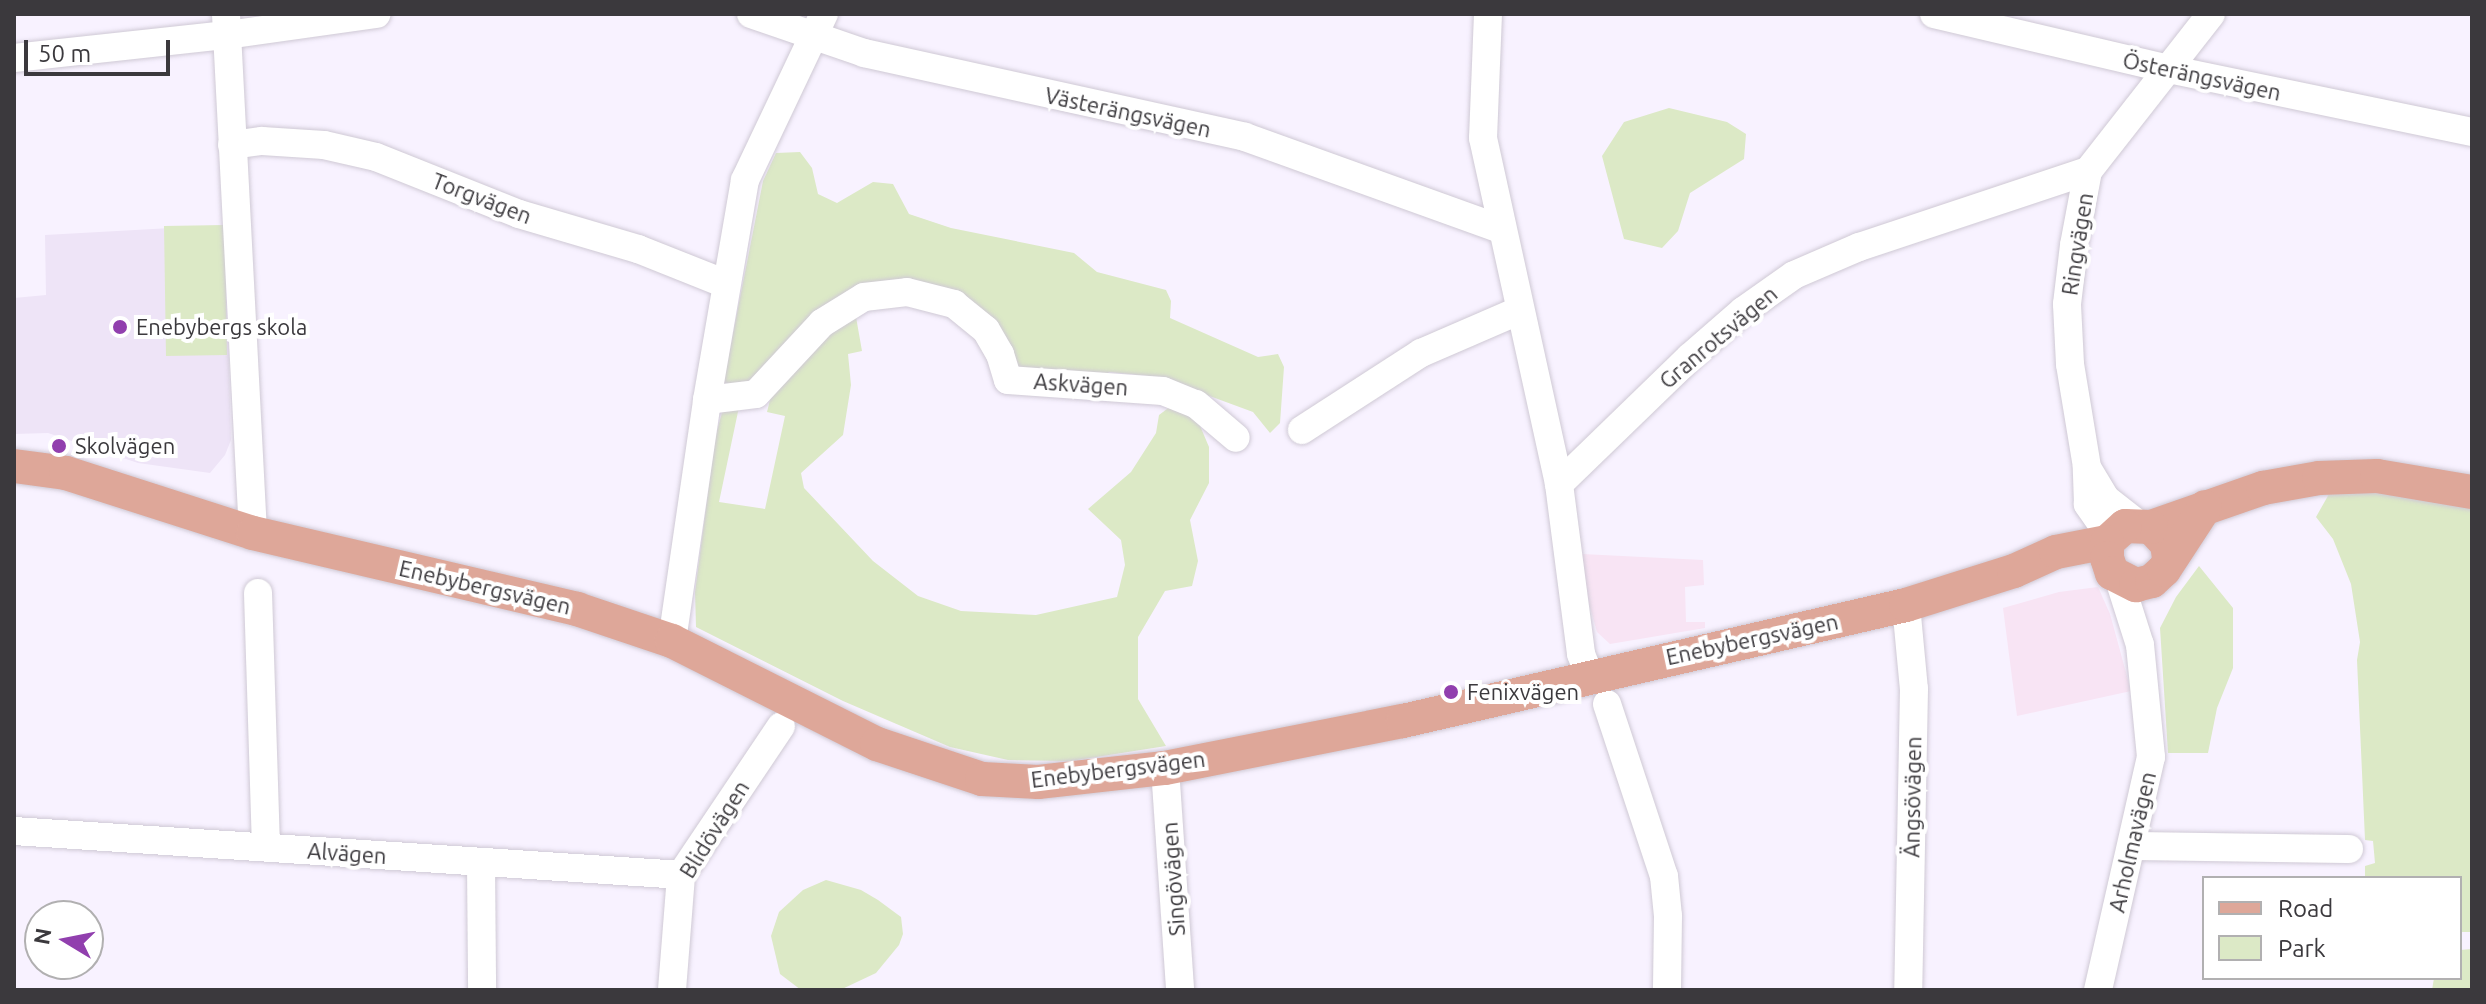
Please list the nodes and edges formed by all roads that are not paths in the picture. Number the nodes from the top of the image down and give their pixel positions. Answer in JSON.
{"nodes":[{"id":1,"x":377,"y":14,"type":"edge"},
{"id":2,"x":751,"y":14,"type":"edge"},
{"id":3,"x":1488,"y":14,"type":"edge"},
{"id":4,"x":1934,"y":14,"type":"edge"},
{"id":5,"x":2211,"y":14,"type":"edge"},
{"id":6,"x":819,"y":24,"type":"edge"},
{"id":7,"x":226,"y":25,"type":"edge"},
{"id":8,"x":14,"y":58,"type":"edge"},
{"id":9,"x":2168,"y":69,"type":"junction"},
{"id":10,"x":2472,"y":132,"type":"edge"},
{"id":11,"x":232,"y":145,"type":"junction"},
{"id":12,"x":2088,"y":171,"type":"junction"},
{"id":13,"x":1500,"y":229,"type":"junction"},
{"id":14,"x":726,"y":284,"type":"junction"},
{"id":15,"x":1518,"y":311,"type":"junction"},
{"id":16,"x":707,"y":400,"type":"junction"},
{"id":17,"x":1302,"y":430,"type":"dead end"},
{"id":18,"x":1236,"y":438,"type":"dead end"},
{"id":19,"x":14,"y":466,"type":"edge"},
{"id":20,"x":1559,"y":484,"type":"junction"},
{"id":21,"x":2472,"y":492,"type":"edge"},
{"id":22,"x":253,"y":533,"type":"junction"},
{"id":23,"x":2132,"y":553,"type":"junction"},
{"id":24,"x":258,"y":593,"type":"dead end"},
{"id":25,"x":1906,"y":605,"type":"junction"},
{"id":26,"x":672,"y":641,"type":"junction"},
{"id":27,"x":1598,"y":689,"type":"junction"},
{"id":28,"x":781,"y":726,"type":"dead end"},
{"id":29,"x":1165,"y":768,"type":"junction"},
{"id":30,"x":14,"y":831,"type":"edge"},
{"id":31,"x":2132,"y":846,"type":"junction"},
{"id":32,"x":266,"y":847,"type":"junction"},
{"id":33,"x":2349,"y":849,"type":"dead end"},
{"id":34,"x":481,"y":863,"type":"junction"},
{"id":35,"x":681,"y":875,"type":"junction"},
{"id":36,"x":482,"y":990,"type":"edge"},
{"id":37,"x":672,"y":990,"type":"edge"},
{"id":38,"x":1180,"y":990,"type":"edge"},
{"id":39,"x":1667,"y":990,"type":"edge"},
{"id":40,"x":1908,"y":990,"type":"edge"},
{"id":41,"x":2098,"y":990,"type":"edge"}],
"edges":[{"from":1,"to":7,"type":"street"},
{"from":2,"to":6,"type":"street","name":"Västerängsvägen"},
{"from":3,"to":13,"type":"street"},
{"from":4,"to":9,"type":"street","name":"Österängsvägen"},
{"from":5,"to":9,"type":"street","name":"Ringvägen"},
{"from":6,"to":13,"type":"street","name":"Västerängsvägen"},
{"from":6,"to":14,"type":"street"},
{"from":7,"to":8,"type":"street"},
{"from":7,"to":11,"type":"street"},
{"from":9,"to":10,"type":"street","name":"Österängsvägen"},
{"from":9,"to":12,"type":"street","name":"Ringvägen"},
{"from":11,"to":14,"type":"street","name":"Torgvägen"},
{"from":11,"to":22,"type":"street"},
{"from":12,"to":20,"type":"street","name":"Granrotsvägen"},
{"from":12,"to":23,"type":"street","name":"Ringvägen"},
{"from":13,"to":15,"type":"street"},
{"from":14,"to":16,"type":"street"},
{"from":15,"to":17,"type":"street"},
{"from":15,"to":20,"type":"street"},
{"from":16,"to":18,"type":"street","name":"Askvägen"},
{"from":16,"to":26,"type":"street"},
{"from":19,"to":22,"type":"main road","name":"Enebybergsvägen"},
{"from":20,"to":27,"type":"street"},
{"from":21,"to":23,"type":"main road","name":"Enebybergsvägen"},
{"from":22,"to":26,"type":"main road","name":"Enebybergsvägen"},
{"from":23,"to":25,"type":"main road","name":"Enebybergsvägen"},
{"from":23,"to":31,"type":"street","name":"Arholmavägen"},
{"from":24,"to":32,"type":"street"},
{"from":25,"to":27,"type":"main road","name":"Enebybergsvägen"},
{"from":25,"to":40,"type":"street","name":"Ängsövägen"},
{"from":26,"to":29,"type":"main road","name":"Enebybergsvägen"},
{"from":27,"to":29,"type":"main road","name":"Enebybergsvägen"},
{"from":27,"to":39,"type":"street"},
{"from":28,"to":35,"type":"street","name":"Blidövägen"},
{"from":29,"to":38,"type":"street","name":"Singövägen"},
{"from":30,"to":32,"type":"street","name":"Alvägen"},
{"from":31,"to":33,"type":"street"},
{"from":31,"to":41,"type":"street","name":"Arholmavägen"},
{"from":32,"to":34,"type":"street","name":"Alvägen"},
{"from":34,"to":35,"type":"street","name":"Alvägen"},
{"from":34,"to":36,"type":"street"},
{"from":35,"to":37,"type":"street","name":"Blidövägen"}]}
